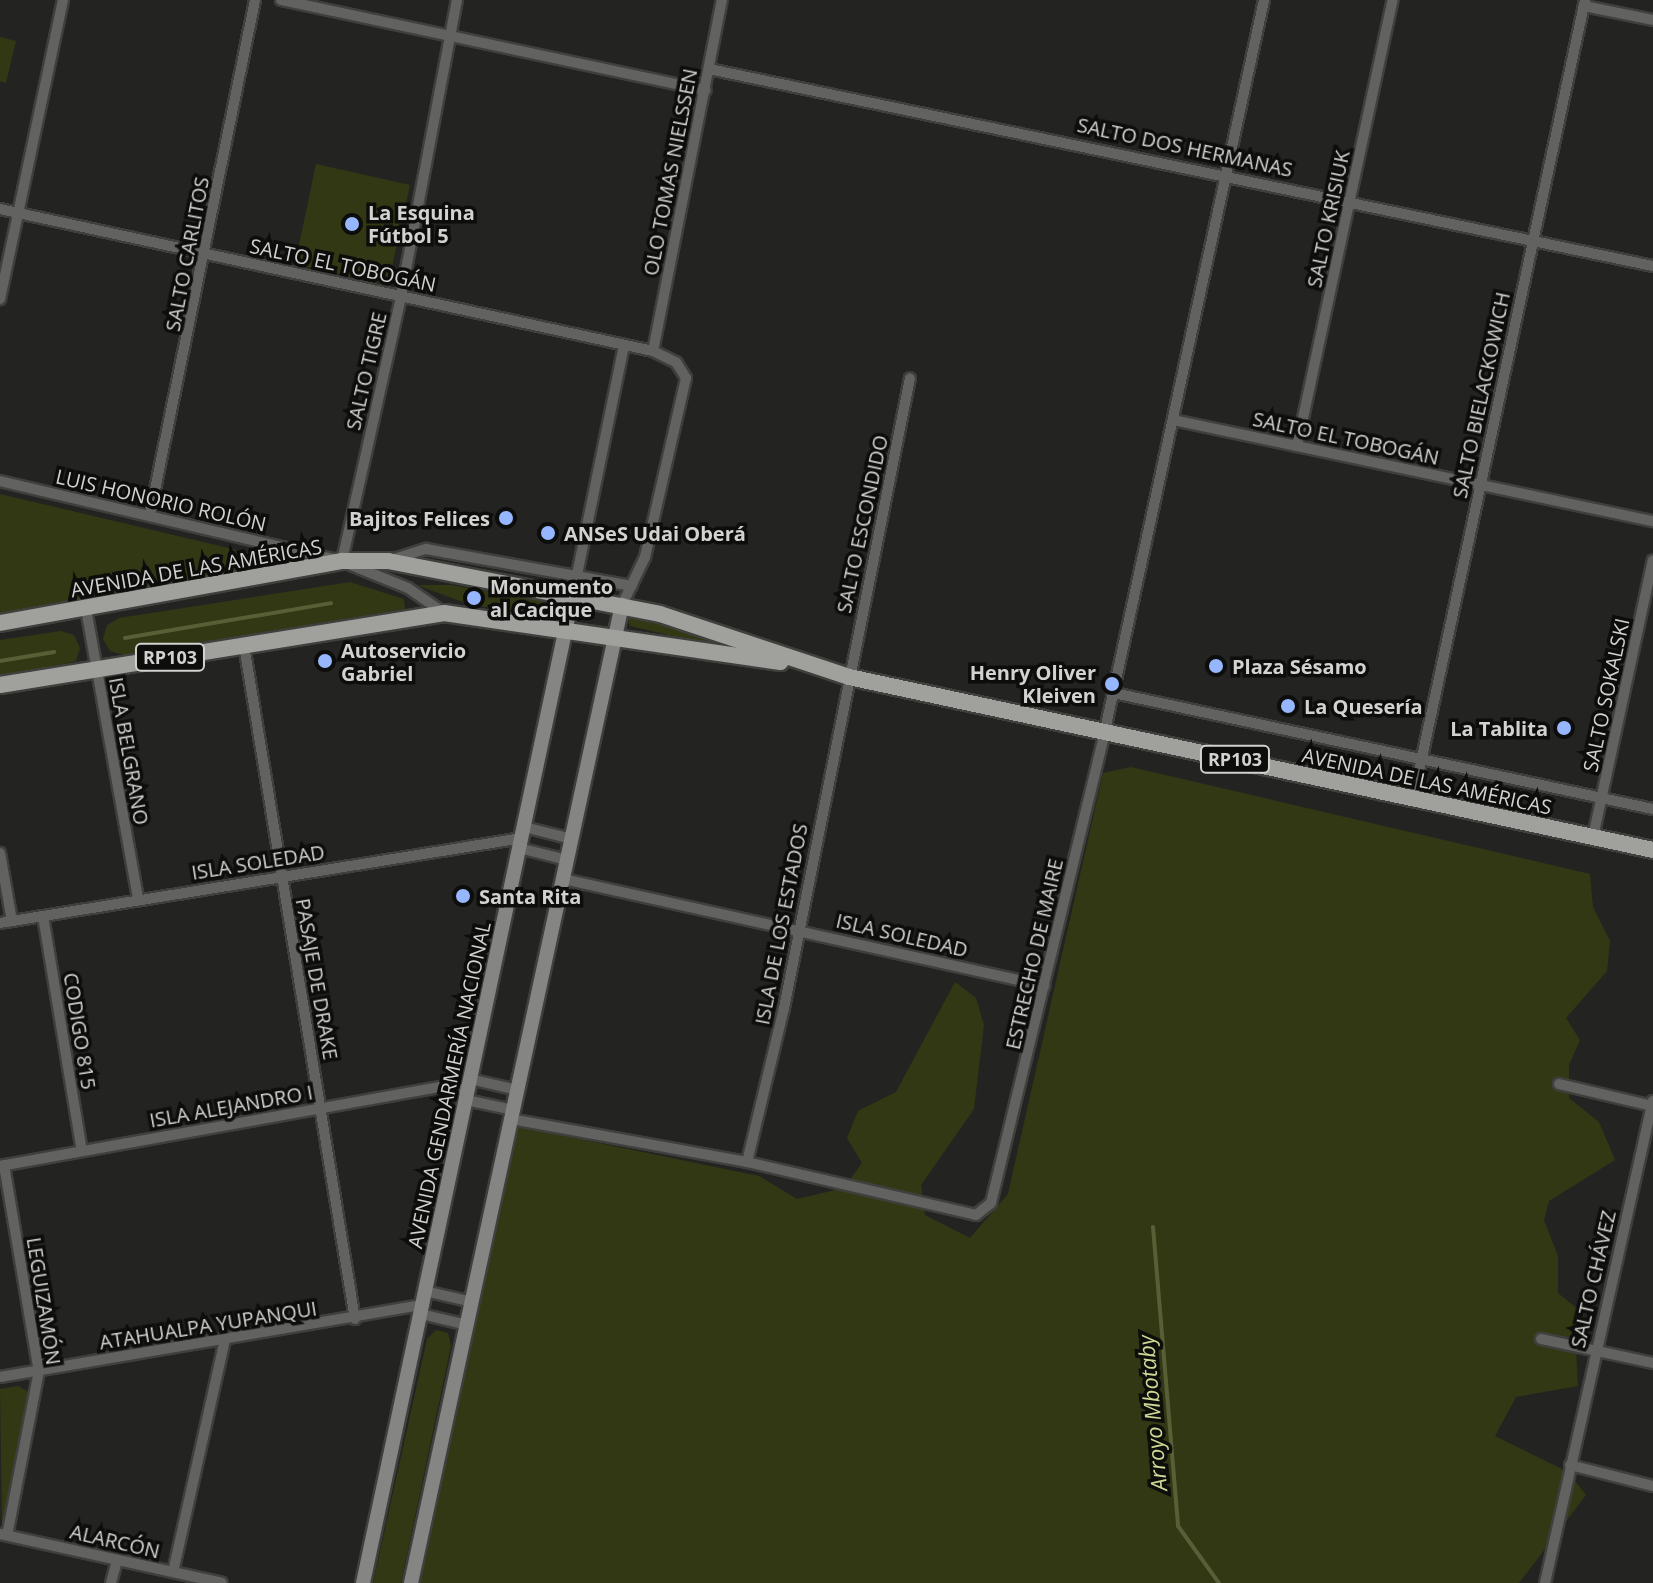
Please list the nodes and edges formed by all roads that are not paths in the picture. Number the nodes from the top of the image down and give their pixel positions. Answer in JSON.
{"nodes":[{"id":1,"x":63,"y":0,"type":"edge"},
{"id":2,"x":255,"y":0,"type":"edge"},
{"id":3,"x":281,"y":0,"type":"edge"},
{"id":4,"x":457,"y":0,"type":"edge"},
{"id":5,"x":722,"y":0,"type":"edge"},
{"id":6,"x":1264,"y":0,"type":"edge"},
{"id":7,"x":1393,"y":0,"type":"edge"},
{"id":8,"x":1585,"y":3,"type":"edge"},
{"id":9,"x":1653,"y":20,"type":"edge"},
{"id":10,"x":450,"y":37,"type":"junction"},
{"id":11,"x":709,"y":69,"type":"junction"},
{"id":12,"x":706,"y":90,"type":"junction"},
{"id":13,"x":1226,"y":174,"type":"junction"},
{"id":14,"x":1350,"y":200,"type":"junction"},
{"id":15,"x":0,"y":209,"type":"edge"},
{"id":16,"x":18,"y":213,"type":"junction"},
{"id":17,"x":1533,"y":240,"type":"junction"},
{"id":18,"x":206,"y":254,"type":"junction"},
{"id":19,"x":1653,"y":266,"type":"edge"},
{"id":20,"x":401,"y":296,"type":"junction"},
{"id":21,"x":0,"y":299,"type":"edge"},
{"id":22,"x":624,"y":345,"type":"junction"},
{"id":23,"x":653,"y":351,"type":"junction"},
{"id":24,"x":910,"y":378,"type":"dead end"},
{"id":25,"x":1173,"y":420,"type":"junction"},
{"id":26,"x":1297,"y":446,"type":"junction"},
{"id":27,"x":0,"y":481,"type":"edge"},
{"id":28,"x":1481,"y":485,"type":"junction"},
{"id":29,"x":150,"y":514,"type":"junction"},
{"id":30,"x":1653,"y":521,"type":"edge"},
{"id":31,"x":1653,"y":560,"type":"edge"},
{"id":32,"x":342,"y":561,"type":"junction"},
{"id":33,"x":388,"y":561,"type":"junction"},
{"id":34,"x":366,"y":571,"type":"junction"},
{"id":35,"x":574,"y":574,"type":"junction"},
{"id":36,"x":632,"y":586,"type":"junction"},
{"id":37,"x":573,"y":594,"type":"junction"},
{"id":38,"x":622,"y":605,"type":"junction"},
{"id":39,"x":86,"y":609,"type":"junction"},
{"id":40,"x":444,"y":613,"type":"junction"},
{"id":41,"x":0,"y":623,"type":"edge"},
{"id":42,"x":566,"y":629,"type":"junction"},
{"id":43,"x":615,"y":641,"type":"junction"},
{"id":44,"x":244,"y":645,"type":"junction"},
{"id":45,"x":817,"y":668,"type":"junction"},
{"id":46,"x":96,"y":669,"type":"junction"},
{"id":47,"x":849,"y":677,"type":"junction"},
{"id":48,"x":0,"y":685,"type":"edge"},
{"id":49,"x":1114,"y":693,"type":"junction"},
{"id":50,"x":1105,"y":730,"type":"junction"},
{"id":51,"x":1421,"y":759,"type":"junction"},
{"id":52,"x":1602,"y":798,"type":"junction"},
{"id":53,"x":1413,"y":799,"type":"junction"},
{"id":54,"x":1653,"y":809,"type":"edge"},
{"id":55,"x":522,"y":837,"type":"junction"},
{"id":56,"x":1593,"y":837,"type":"junction"},
{"id":57,"x":572,"y":839,"type":"junction"},
{"id":58,"x":1653,"y":850,"type":"edge"},
{"id":59,"x":0,"y":853,"type":"edge"},
{"id":60,"x":567,"y":860,"type":"junction"},
{"id":61,"x":281,"y":877,"type":"junction"},
{"id":62,"x":563,"y":879,"type":"junction"},
{"id":63,"x":138,"y":899,"type":"junction"},
{"id":64,"x":43,"y":916,"type":"junction"},
{"id":65,"x":12,"y":921,"type":"junction"},
{"id":66,"x":0,"y":923,"type":"edge"},
{"id":67,"x":800,"y":930,"type":"junction"},
{"id":68,"x":1044,"y":986,"type":"junction"},
{"id":69,"x":1559,"y":1084,"type":"dead end"},
{"id":70,"x":468,"y":1090,"type":"junction"},
{"id":71,"x":517,"y":1090,"type":"junction"},
{"id":72,"x":1653,"y":1104,"type":"edge"},
{"id":73,"x":321,"y":1109,"type":"junction"},
{"id":74,"x":512,"y":1114,"type":"junction"},
{"id":75,"x":82,"y":1151,"type":"junction"},
{"id":76,"x":747,"y":1162,"type":"junction"},
{"id":77,"x":2,"y":1166,"type":"edge"},
{"id":78,"x":472,"y":1302,"type":"junction"},
{"id":79,"x":423,"y":1303,"type":"junction"},
{"id":80,"x":355,"y":1319,"type":"junction"},
{"id":81,"x":467,"y":1325,"type":"junction"},
{"id":82,"x":1541,"y":1339,"type":"dead end"},
{"id":83,"x":225,"y":1340,"type":"junction"},
{"id":84,"x":1595,"y":1350,"type":"junction"},
{"id":85,"x":1653,"y":1363,"type":"edge"},
{"id":86,"x":39,"y":1371,"type":"junction"},
{"id":87,"x":0,"y":1377,"type":"edge"},
{"id":88,"x":1570,"y":1465,"type":"junction"},
{"id":89,"x":1653,"y":1486,"type":"edge"},
{"id":90,"x":4,"y":1534,"type":"edge"},
{"id":91,"x":117,"y":1560,"type":"junction"},
{"id":92,"x":173,"y":1572,"type":"junction"},
{"id":93,"x":111,"y":1583,"type":"edge"},
{"id":94,"x":222,"y":1583,"type":"edge"},
{"id":95,"x":363,"y":1583,"type":"edge"},
{"id":96,"x":411,"y":1583,"type":"edge"},
{"id":97,"x":1545,"y":1583,"type":"edge"}],
"edges":[{"from":1,"to":16,"type":"street"},
{"from":2,"to":18,"type":"street","name":"SALTO CARLITOS"},
{"from":3,"to":10,"type":"street"},
{"from":4,"to":10,"type":"street","name":"SALTO TIGRE"},
{"from":5,"to":11,"type":"street","name":"OLO TOMAS NIELSSEN"},
{"from":6,"to":13,"type":"street"},
{"from":7,"to":14,"type":"street","name":"SALTO KRISIUK"},
{"from":8,"to":9,"type":"street"},
{"from":8,"to":17,"type":"street","name":"SALTO BIELACKOWICH"},
{"from":10,"to":12,"type":"street"},
{"from":10,"to":20,"type":"street","name":"SALTO TIGRE"},
{"from":11,"to":12,"type":"street","name":"OLO TOMAS NIELSSEN"},
{"from":11,"to":13,"type":"street","name":"SALTO DOS HERMANAS"},
{"from":12,"to":23,"type":"street","name":"OLO TOMAS NIELSSEN"},
{"from":13,"to":14,"type":"street","name":"SALTO DOS HERMANAS"},
{"from":13,"to":25,"type":"street"},
{"from":14,"to":17,"type":"street","name":"SALTO DOS HERMANAS"},
{"from":14,"to":26,"type":"street","name":"SALTO KRISIUK"},
{"from":15,"to":16,"type":"street","name":"SALTO EL TOBOGÁN"},
{"from":16,"to":18,"type":"street","name":"SALTO EL TOBOGÁN"},
{"from":16,"to":21,"type":"street"},
{"from":17,"to":19,"type":"street","name":"SALTO DOS HERMANAS"},
{"from":17,"to":28,"type":"street","name":"SALTO BIELACKOWICH"},
{"from":18,"to":20,"type":"street","name":"SALTO EL TOBOGÁN"},
{"from":18,"to":29,"type":"street","name":"SALTO CARLITOS"},
{"from":20,"to":22,"type":"street","name":"SALTO EL TOBOGÁN"},
{"from":20,"to":32,"type":"street","name":"SALTO TIGRE"},
{"from":22,"to":23,"type":"street","name":"SALTO EL TOBOGÁN"},
{"from":22,"to":35,"type":"street"},
{"from":23,"to":36,"type":"street","name":"SALTO EL TOBOGÁN"},
{"from":24,"to":47,"type":"street","name":"SALTO ESCONDIDO"},
{"from":25,"to":26,"type":"street","name":"SALTO EL TOBOGÁN"},
{"from":25,"to":49,"type":"street"},
{"from":26,"to":28,"type":"street","name":"SALTO EL TOBOGÁN"},
{"from":27,"to":29,"type":"street","name":"LUIS HONORIO ROLÓN"},
{"from":28,"to":30,"type":"street","name":"SALTO EL TOBOGÁN"},
{"from":28,"to":51,"type":"street","name":"SALTO BIELACKOWICH"},
{"from":29,"to":32,"type":"street","name":"LUIS HONORIO ROLÓN"},
{"from":31,"to":52,"type":"street","name":"SALTO SOKALSKI"},
{"from":32,"to":33,"type":"main road","name":"AVENIDA DE LAS AMÉRICAS","number":"RP103"},
{"from":32,"to":34,"type":"street","name":"LUIS HONORIO ROLÓN"},
{"from":32,"to":39,"type":"main road","name":"AVENIDA DE LAS AMÉRICAS","number":"RP103"},
{"from":33,"to":34,"type":"street"},
{"from":33,"to":35,"type":"street"},
{"from":33,"to":37,"type":"main road","name":"AVENIDA DE LAS AMÉRICAS","number":"RP103"},
{"from":34,"to":40,"type":"street","name":"LUIS HONORIO ROLÓN"},
{"from":35,"to":36,"type":"street"},
{"from":35,"to":37,"type":"street"},
{"from":36,"to":38,"type":"street"},
{"from":37,"to":38,"type":"main road","name":"AVENIDA DE LAS AMÉRICAS","number":"RP103"},
{"from":37,"to":42,"type":"street","name":"AVENIDA GENDARMERÍA NACIONAL"},
{"from":38,"to":43,"type":"street"},
{"from":38,"to":45,"type":"main road","name":"AVENIDA DE LAS AMÉRICAS","number":"RP103"},
{"from":39,"to":41,"type":"main road","name":"AVENIDA DE LAS AMÉRICAS","number":"RP103"},
{"from":39,"to":46,"type":"street","name":"ISLA BELGRANO"},
{"from":40,"to":42,"type":"main road","name":"AVENIDA DE LAS AMÉRICAS","number":"RP103"},
{"from":40,"to":44,"type":"main road","name":"AVENIDA DE LAS AMÉRICAS","number":"RP103"},
{"from":42,"to":43,"type":"main road","name":"AVENIDA DE LAS AMÉRICAS","number":"RP103"},
{"from":42,"to":55,"type":"street","name":"AVENIDA GENDARMERÍA NACIONAL"},
{"from":43,"to":45,"type":"main road","name":"AVENIDA DE LAS AMÉRICAS","number":"RP103"},
{"from":43,"to":57,"type":"street"},
{"from":44,"to":46,"type":"main road","name":"AVENIDA DE LAS AMÉRICAS","number":"RP103"},
{"from":44,"to":61,"type":"street","name":"PASAJE DE DRAKE"},
{"from":45,"to":47,"type":"main road","name":"AVENIDA DE LAS AMÉRICAS","number":"RP103"},
{"from":46,"to":48,"type":"main road","name":"AVENIDA DE LAS AMÉRICAS","number":"RP103"},
{"from":46,"to":63,"type":"street","name":"ISLA BELGRANO"},
{"from":47,"to":50,"type":"main road","name":"AVENIDA DE LAS AMÉRICAS","number":"RP103"},
{"from":47,"to":67,"type":"street","name":"ISLA DE LOS ESTADOS"},
{"from":49,"to":50,"type":"street"},
{"from":49,"to":51,"type":"street"},
{"from":50,"to":53,"type":"main road","name":"AVENIDA DE LAS AMÉRICAS","number":"RP103"},
{"from":50,"to":68,"type":"street","name":"ESTRECHO DE MAIRE"},
{"from":51,"to":52,"type":"street"},
{"from":51,"to":53,"type":"street","name":"SALTO BIELACKOWICH"},
{"from":52,"to":54,"type":"street"},
{"from":52,"to":56,"type":"street","name":"SALTO SOKALSKI"},
{"from":53,"to":56,"type":"main road","name":"AVENIDA DE LAS AMÉRICAS","number":"RP103"},
{"from":55,"to":57,"type":"street"},
{"from":55,"to":60,"type":"street"},
{"from":55,"to":61,"type":"street","name":"ISLA SOLEDAD"},
{"from":55,"to":70,"type":"street","name":"AVENIDA GENDARMERÍA NACIONAL"},
{"from":56,"to":58,"type":"main road","name":"AVENIDA DE LAS AMÉRICAS","number":"RP103"},
{"from":57,"to":60,"type":"street"},
{"from":59,"to":65,"type":"street"},
{"from":60,"to":62,"type":"street"},
{"from":61,"to":63,"type":"street","name":"ISLA SOLEDAD"},
{"from":61,"to":73,"type":"street","name":"PASAJE DE DRAKE"},
{"from":62,"to":67,"type":"street","name":"ISLA SOLEDAD"},
{"from":62,"to":71,"type":"street"},
{"from":63,"to":64,"type":"street","name":"ISLA SOLEDAD"},
{"from":64,"to":65,"type":"street","name":"ISLA SOLEDAD"},
{"from":64,"to":75,"type":"street","name":"CODIGO 815"},
{"from":65,"to":66,"type":"street","name":"ISLA SOLEDAD"},
{"from":67,"to":68,"type":"street","name":"ISLA SOLEDAD"},
{"from":67,"to":76,"type":"street","name":"ISLA DE LOS ESTADOS"},
{"from":68,"to":76,"type":"street","name":"ESTRECHO DE MAIRE"},
{"from":69,"to":72,"type":"street"},
{"from":70,"to":71,"type":"street"},
{"from":70,"to":73,"type":"street","name":"ISLA ALEJANDRO I"},
{"from":70,"to":74,"type":"street"},
{"from":70,"to":79,"type":"street","name":"AVENIDA GENDARMERÍA NACIONAL"},
{"from":71,"to":74,"type":"street"},
{"from":72,"to":84,"type":"street","name":"SALTO CHÁVEZ"},
{"from":73,"to":75,"type":"street","name":"ISLA ALEJANDRO I"},
{"from":73,"to":80,"type":"street","name":"PASAJE DE DRAKE"},
{"from":74,"to":76,"type":"street"},
{"from":74,"to":78,"type":"street"},
{"from":75,"to":77,"type":"street","name":"ISLA ALEJANDRO I"},
{"from":77,"to":86,"type":"street","name":"LEGUIZAMÓN"},
{"from":78,"to":79,"type":"street"},
{"from":78,"to":81,"type":"street"},
{"from":79,"to":80,"type":"street","name":"ATAHUALPA YUPANQUI"},
{"from":79,"to":81,"type":"street"},
{"from":79,"to":95,"type":"street","name":"AVENIDA GENDARMERÍA NACIONAL"},
{"from":80,"to":83,"type":"street","name":"ATAHUALPA YUPANQUI"},
{"from":81,"to":96,"type":"street"},
{"from":82,"to":84,"type":"street"},
{"from":83,"to":86,"type":"street","name":"ATAHUALPA YUPANQUI"},
{"from":83,"to":92,"type":"street"},
{"from":84,"to":85,"type":"street"},
{"from":84,"to":88,"type":"street","name":"SALTO CHÁVEZ"},
{"from":86,"to":87,"type":"street","name":"ATAHUALPA YUPANQUI"},
{"from":86,"to":90,"type":"street","name":"LEGUIZAMÓN"},
{"from":88,"to":89,"type":"street"},
{"from":88,"to":97,"type":"street","name":"SALTO CHÁVEZ"},
{"from":90,"to":91,"type":"street","name":"ALARCÓN"},
{"from":91,"to":92,"type":"street","name":"ALARCÓN"},
{"from":91,"to":93,"type":"street"},
{"from":92,"to":94,"type":"street","name":"ALARCÓN"}]}
